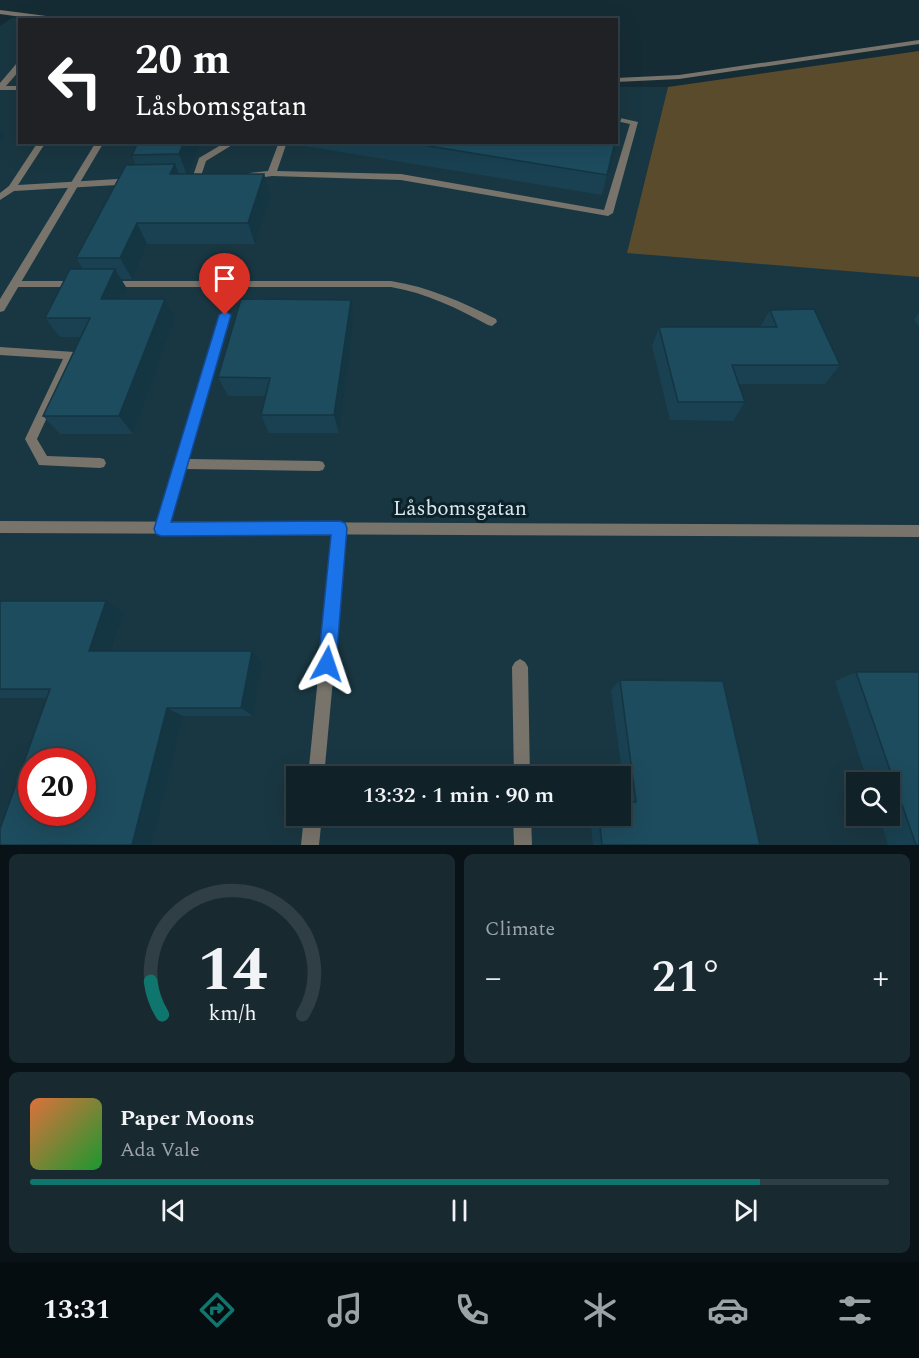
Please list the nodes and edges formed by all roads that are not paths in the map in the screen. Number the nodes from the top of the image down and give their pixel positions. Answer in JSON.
{"nodes":[{"id":1,"x":0,"y":12,"type":"edge"},
{"id":2,"x":46,"y":18,"type":"edge"},
{"id":3,"x":919,"y":42,"type":"edge"},
{"id":4,"x":18,"y":67,"type":"edge"},
{"id":5,"x":618,"y":80,"type":"edge"},
{"id":6,"x":0,"y":88,"type":"edge"},
{"id":7,"x":18,"y":88,"type":"edge"},
{"id":8,"x":618,"y":119,"type":"edge"},
{"id":9,"x":41,"y":144,"type":"edge"},
{"id":10,"x":99,"y":144,"type":"edge"},
{"id":11,"x":230,"y":144,"type":"edge"},
{"id":12,"x":282,"y":144,"type":"edge"},
{"id":13,"x":272,"y":173,"type":"junction"},
{"id":14,"x":241,"y":178,"type":"edge"},
{"id":15,"x":196,"y":179,"type":"junction"},
{"id":16,"x":207,"y":179,"type":"edge"},
{"id":17,"x":148,"y":180,"type":"edge"},
{"id":18,"x":184,"y":180,"type":"edge"},
{"id":19,"x":76,"y":182,"type":"junction"},
{"id":20,"x":12,"y":188,"type":"junction"},
{"id":21,"x":0,"y":197,"type":"edge"},
{"id":22,"x":15,"y":284,"type":"junction"},
{"id":23,"x":85,"y":284,"type":"edge"},
{"id":24,"x":97,"y":284,"type":"edge"},
{"id":25,"x":0,"y":308,"type":"edge"},
{"id":26,"x":225,"y":315,"type":"dead end"},
{"id":27,"x":492,"y":322,"type":"dead end"},
{"id":28,"x":0,"y":351,"type":"edge"},
{"id":29,"x":100,"y":463,"type":"dead end"},
{"id":30,"x":181,"y":464,"type":"junction"},
{"id":31,"x":320,"y":466,"type":"dead end"},
{"id":32,"x":0,"y":527,"type":"edge"},
{"id":33,"x":340,"y":528,"type":"junction"},
{"id":34,"x":161,"y":529,"type":"junction"},
{"id":35,"x":919,"y":531,"type":"edge"},
{"id":36,"x":520,"y":667,"type":"dead end"},
{"id":37,"x":317,"y":766,"type":"edge"},
{"id":38,"x":522,"y":766,"type":"edge"},
{"id":39,"x":312,"y":826,"type":"edge"},
{"id":40,"x":522,"y":826,"type":"edge"},
{"id":41,"x":310,"y":845,"type":"edge"},
{"id":42,"x":523,"y":845,"type":"edge"}],
"edges":[{"from":1,"to":2,"type":"street"},
{"from":3,"to":5,"type":"street"},
{"from":4,"to":6,"type":"street"},
{"from":6,"to":7,"type":"street"},
{"from":8,"to":13,"type":"street"},
{"from":9,"to":20,"type":"street"},
{"from":10,"to":19,"type":"street"},
{"from":11,"to":15,"type":"street"},
{"from":12,"to":13,"type":"street"},
{"from":13,"to":14,"type":"street"},
{"from":15,"to":16,"type":"street"},
{"from":15,"to":18,"type":"street"},
{"from":17,"to":19,"type":"street"},
{"from":19,"to":20,"type":"street"},
{"from":19,"to":22,"type":"street"},
{"from":20,"to":21,"type":"street"},
{"from":22,"to":23,"type":"street"},
{"from":22,"to":25,"type":"street"},
{"from":24,"to":27,"type":"street"},
{"from":26,"to":30,"type":"street"},
{"from":28,"to":29,"type":"street"},
{"from":30,"to":31,"type":"street"},
{"from":30,"to":34,"type":"street"},
{"from":32,"to":34,"type":"street","name":"Låsbomsgatan"},
{"from":33,"to":34,"type":"street","name":"Låsbomsgatan"},
{"from":33,"to":35,"type":"street","name":"Låsbomsgatan"},
{"from":33,"to":37,"type":"street"},
{"from":36,"to":38,"type":"street"},
{"from":39,"to":41,"type":"street"},
{"from":40,"to":42,"type":"street"}]}
